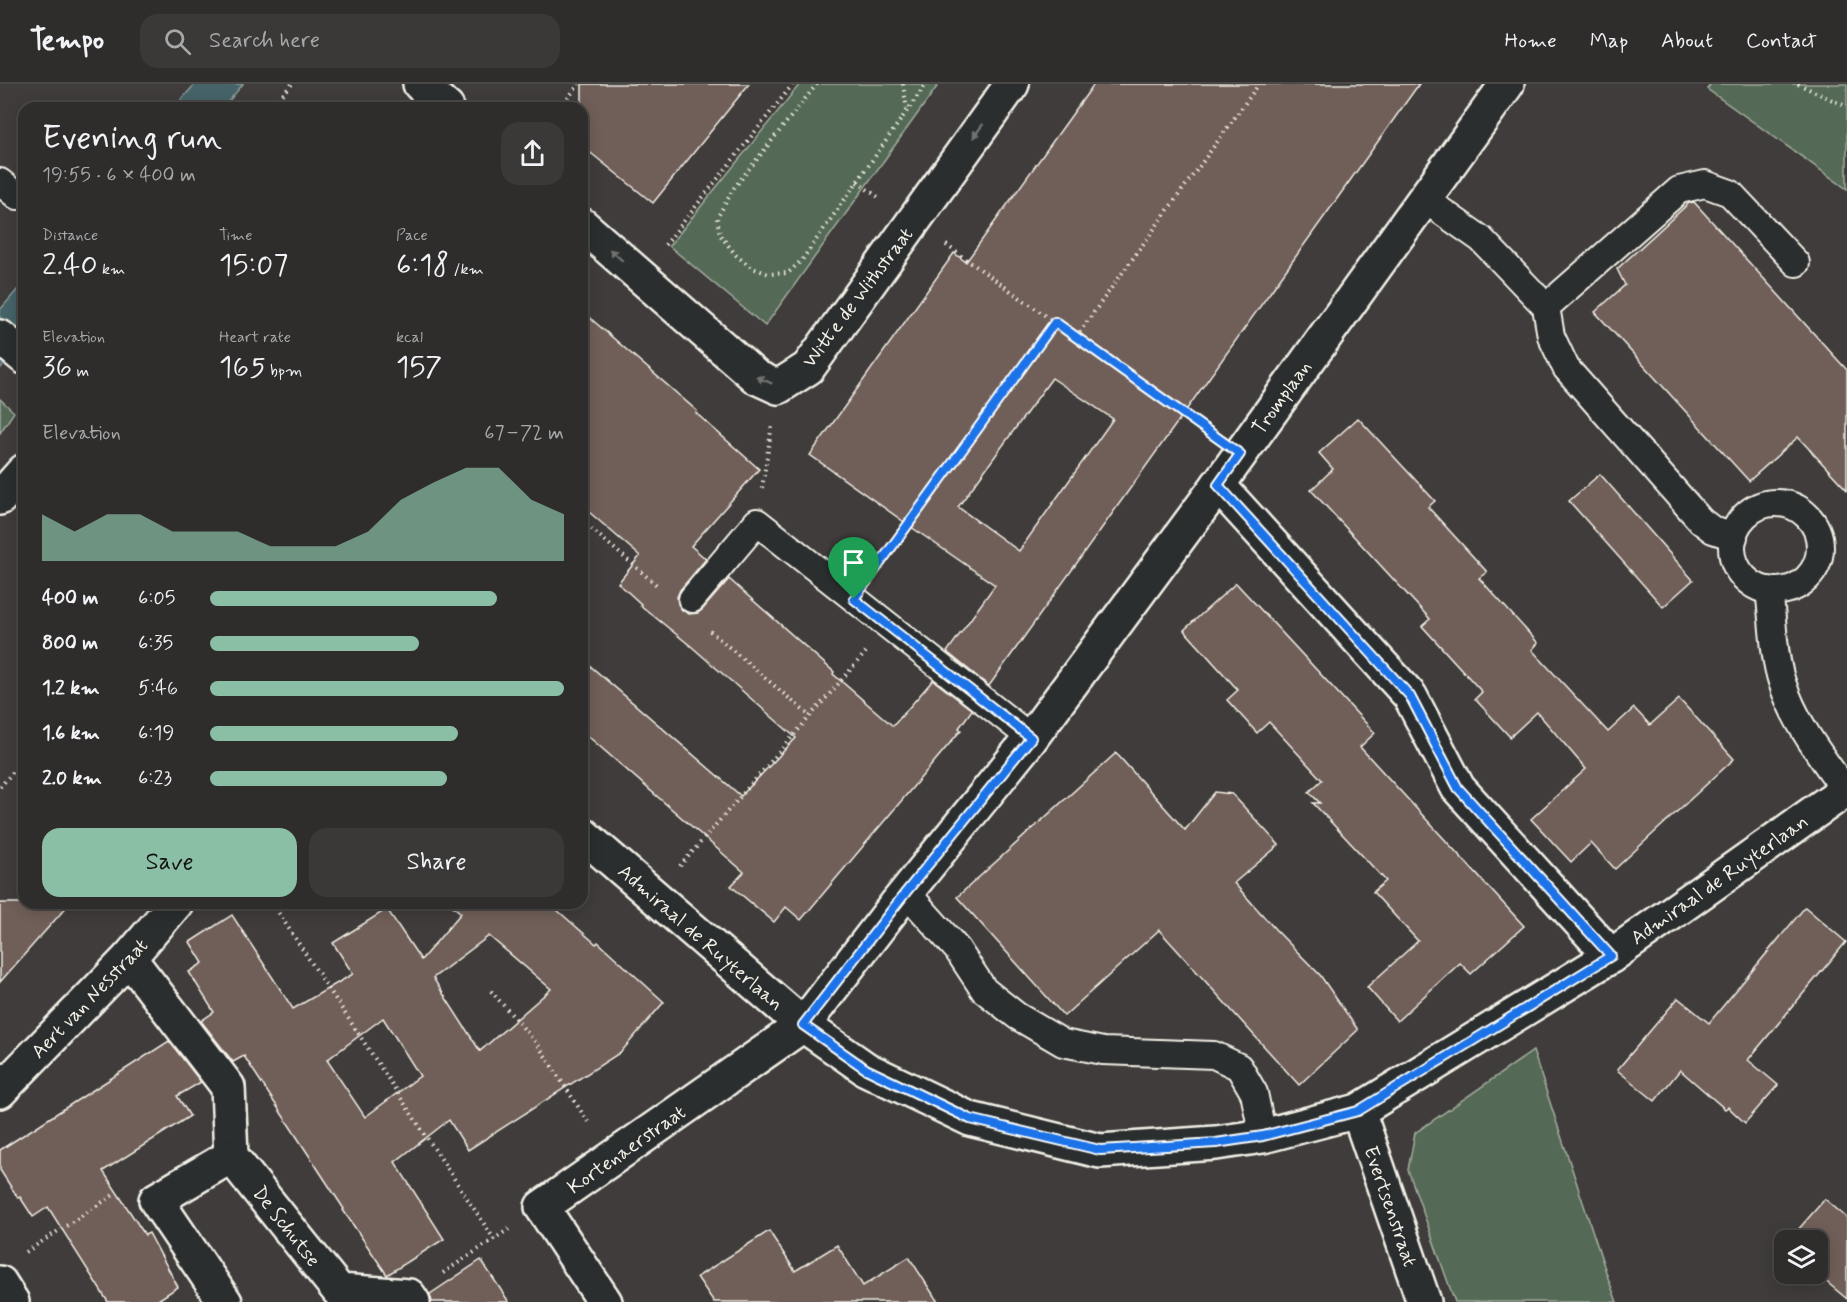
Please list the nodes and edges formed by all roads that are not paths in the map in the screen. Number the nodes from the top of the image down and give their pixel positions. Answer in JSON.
{"nodes":[{"id":1,"x":420,"y":84,"type":"edge"},
{"id":2,"x":1012,"y":84,"type":"edge"},
{"id":3,"x":1507,"y":84,"type":"edge"},
{"id":4,"x":440,"y":102,"type":"edge"},
{"id":5,"x":1424,"y":199,"type":"junction"},
{"id":6,"x":588,"y":230,"type":"edge"},
{"id":7,"x":1796,"y":263,"type":"dead end"},
{"id":8,"x":1546,"y":307,"type":"junction"},
{"id":9,"x":18,"y":478,"type":"edge"},
{"id":10,"x":1218,"y":485,"type":"junction"},
{"id":11,"x":0,"y":498,"type":"edge"},
{"id":12,"x":1734,"y":537,"type":"junction"},
{"id":13,"x":1769,"y":590,"type":"junction"},
{"id":14,"x":692,"y":599,"type":"dead end"},
{"id":15,"x":1031,"y":738,"type":"junction"},
{"id":16,"x":1846,"y":789,"type":"edge"},
{"id":17,"x":588,"y":839,"type":"edge"},
{"id":18,"x":906,"y":892,"type":"junction"},
{"id":19,"x":171,"y":909,"type":"edge"},
{"id":20,"x":1611,"y":956,"type":"junction"},
{"id":21,"x":129,"y":958,"type":"junction"},
{"id":22,"x":803,"y":1025,"type":"junction"},
{"id":23,"x":0,"y":1091,"type":"edge"},
{"id":24,"x":1358,"y":1111,"type":"junction"},
{"id":25,"x":1263,"y":1136,"type":"junction"},
{"id":26,"x":231,"y":1155,"type":"junction"},
{"id":27,"x":0,"y":1283,"type":"edge"},
{"id":28,"x":411,"y":1299,"type":"edge"},
{"id":29,"x":12,"y":1302,"type":"edge"},
{"id":30,"x":225,"y":1302,"type":"edge"},
{"id":31,"x":605,"y":1302,"type":"edge"},
{"id":32,"x":1424,"y":1302,"type":"edge"}],
"edges":[{"from":1,"to":4,"type":"street"},
{"from":2,"to":6,"type":"street","name":"Witte de Withstraat","one_way":true},
{"from":3,"to":5,"type":"street","name":"Tromplaan"},
{"from":5,"to":8,"type":"lane"},
{"from":5,"to":10,"type":"street","name":"Tromplaan"},
{"from":7,"to":8,"type":"lane"},
{"from":8,"to":12,"type":"lane"},
{"from":9,"to":11,"type":"street"},
{"from":10,"to":15,"type":"street","name":"Tromplaan"},
{"from":10,"to":20,"type":"street"},
{"from":12,"to":13,"type":"lane"},
{"from":12,"to":13,"type":"lane"},
{"from":13,"to":16,"type":"lane"},
{"from":14,"to":15,"type":"lane"},
{"from":15,"to":18,"type":"street","name":"Tromplaan"},
{"from":16,"to":20,"type":"street","name":"Admiraal de Ruyterlaan"},
{"from":17,"to":22,"type":"street","name":"Admiraal de Ruyterlaan"},
{"from":18,"to":22,"type":"street","name":"Tromplaan"},
{"from":18,"to":25,"type":"lane"},
{"from":19,"to":21,"type":"street","name":"Aert van Nesstraat"},
{"from":20,"to":24,"type":"street","name":"Admiraal de Ruyterlaan"},
{"from":21,"to":23,"type":"street","name":"Aert van Nesstraat"},
{"from":21,"to":26,"type":"street"},
{"from":22,"to":25,"type":"street","name":"Admiraal de Ruyterlaan"},
{"from":22,"to":31,"type":"street","name":"Kortenaerstraat"},
{"from":24,"to":25,"type":"street","name":"Admiraal de Ruyterlaan"},
{"from":24,"to":32,"type":"street","name":"Evertsenstraat"},
{"from":26,"to":28,"type":"street","name":"De Schutse"},
{"from":26,"to":30,"type":"street"},
{"from":27,"to":29,"type":"street"}]}
